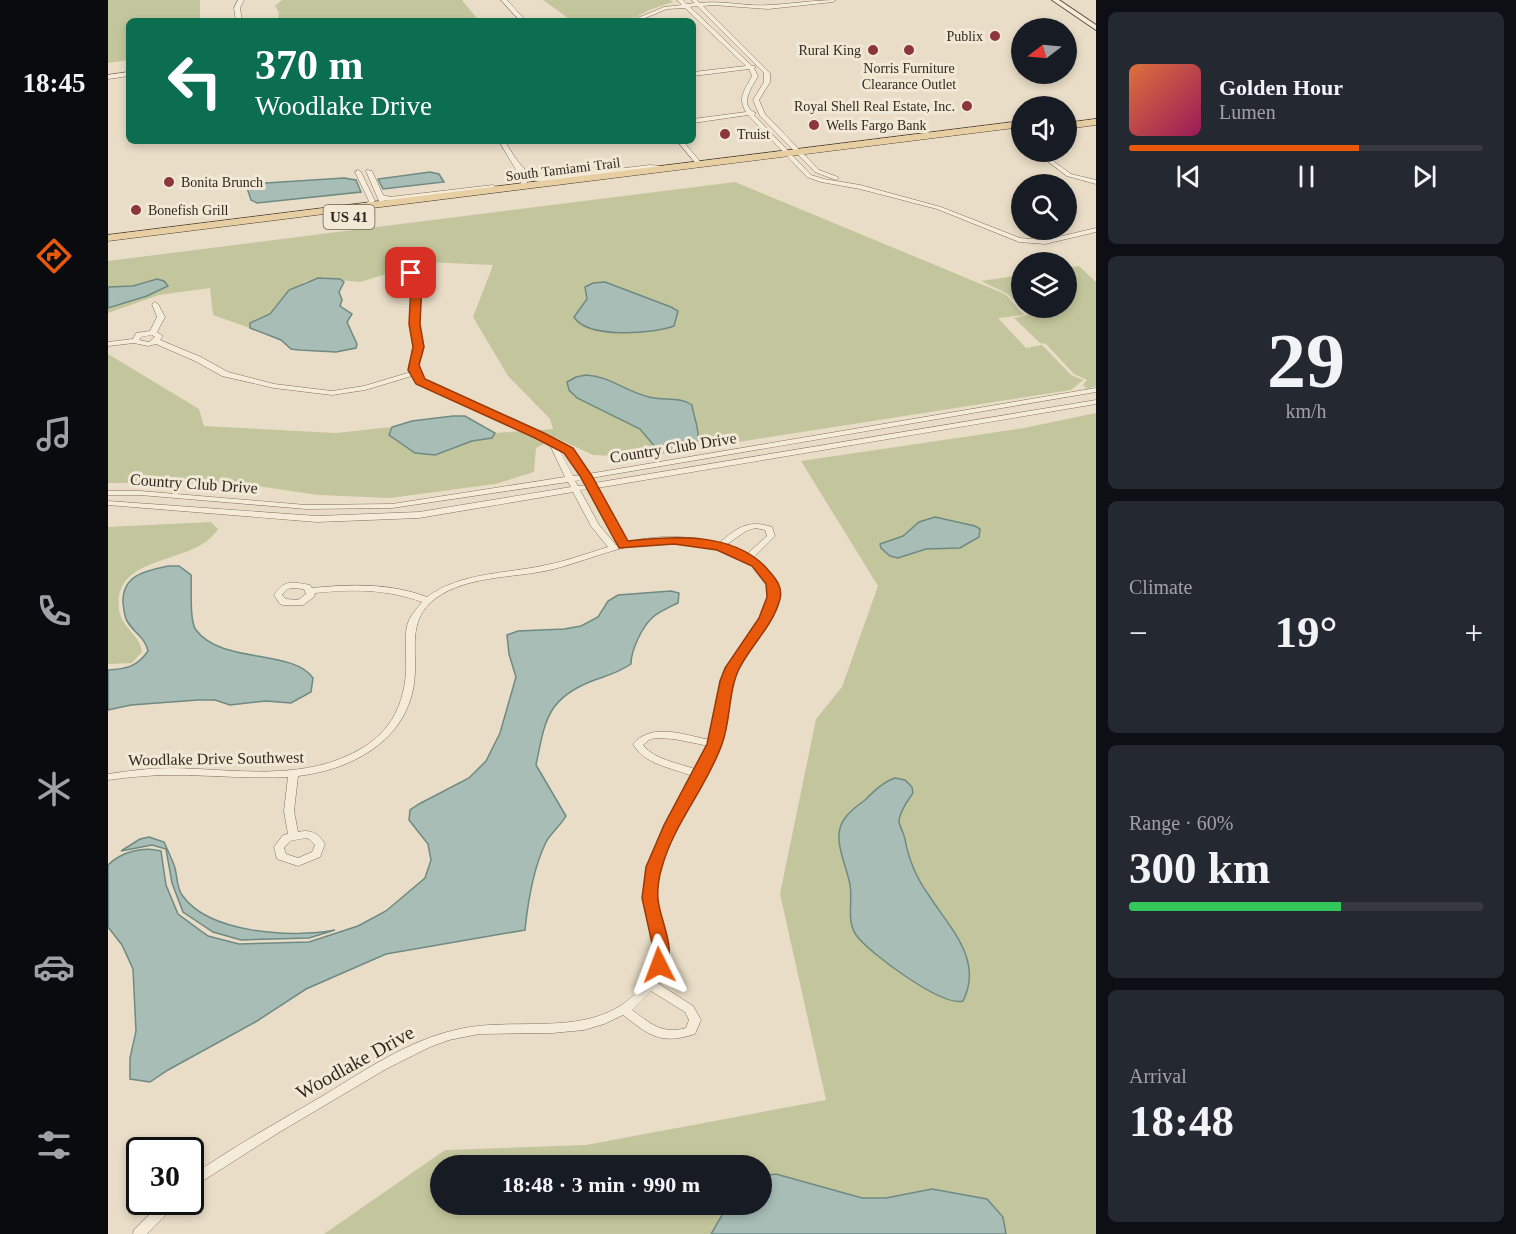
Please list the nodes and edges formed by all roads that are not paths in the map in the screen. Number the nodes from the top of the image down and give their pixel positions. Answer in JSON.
{"nodes":[{"id":1,"x":242,"y":0,"type":"edge"},
{"id":2,"x":504,"y":0,"type":"edge"},
{"id":3,"x":680,"y":0,"type":"edge"},
{"id":4,"x":833,"y":0,"type":"edge"},
{"id":5,"x":1054,"y":0,"type":"edge"},
{"id":6,"x":1064,"y":0,"type":"edge"},
{"id":7,"x":697,"y":2,"type":"edge"},
{"id":8,"x":686,"y":6,"type":"junction"},
{"id":9,"x":239,"y":18,"type":"edge"},
{"id":10,"x":520,"y":18,"type":"edge"},
{"id":11,"x":640,"y":18,"type":"edge"},
{"id":12,"x":1096,"y":21,"type":"edge"},
{"id":13,"x":1096,"y":28,"type":"edge"},
{"id":14,"x":762,"y":66,"type":"junction"},
{"id":15,"x":750,"y":68,"type":"junction"},
{"id":16,"x":126,"y":74,"type":"edge"},
{"id":17,"x":696,"y":74,"type":"edge"},
{"id":18,"x":108,"y":77,"type":"edge"},
{"id":19,"x":760,"y":112,"type":"junction"},
{"id":20,"x":1096,"y":113,"type":"edge"},
{"id":21,"x":750,"y":114,"type":"junction"},
{"id":22,"x":1077,"y":116,"type":"edge"},
{"id":23,"x":696,"y":121,"type":"edge"},
{"id":24,"x":1096,"y":122,"type":"edge"},
{"id":25,"x":1011,"y":125,"type":"edge"},
{"id":26,"x":1077,"y":125,"type":"edge"},
{"id":27,"x":1011,"y":136,"type":"edge"},
{"id":28,"x":504,"y":144,"type":"edge"},
{"id":29,"x":682,"y":144,"type":"edge"},
{"id":30,"x":801,"y":153,"type":"junction"},
{"id":31,"x":791,"y":158,"type":"junction"},
{"id":32,"x":809,"y":161,"type":"junction"},
{"id":33,"x":1051,"y":162,"type":"edge"},
{"id":34,"x":518,"y":165,"type":"junction"},
{"id":35,"x":700,"y":165,"type":"junction"},
{"id":36,"x":668,"y":169,"type":"junction"},
{"id":37,"x":369,"y":171,"type":"dead end"},
{"id":38,"x":360,"y":176,"type":"dead end"},
{"id":39,"x":1096,"y":182,"type":"edge"},
{"id":40,"x":522,"y":188,"type":"junction"},
{"id":41,"x":510,"y":189,"type":"junction"},
{"id":42,"x":892,"y":195,"type":"junction"},
{"id":43,"x":381,"y":202,"type":"junction"},
{"id":44,"x":366,"y":206,"type":"junction"},
{"id":45,"x":1096,"y":230,"type":"edge"},
{"id":46,"x":108,"y":238,"type":"edge"},
{"id":47,"x":108,"y":246,"type":"edge"},
{"id":48,"x":416,"y":283,"type":"dead end"},
{"id":49,"x":155,"y":304,"type":"dead end"},
{"id":50,"x":154,"y":337,"type":"junction"},
{"id":51,"x":108,"y":344,"type":"edge"},
{"id":52,"x":415,"y":373,"type":"junction"},
{"id":53,"x":1096,"y":390,"type":"edge"},
{"id":54,"x":1096,"y":402,"type":"edge"},
{"id":55,"x":552,"y":444,"type":"junction"},
{"id":56,"x":586,"y":476,"type":"junction"},
{"id":57,"x":571,"y":479,"type":"junction"},
{"id":58,"x":592,"y":488,"type":"junction"},
{"id":59,"x":577,"y":490,"type":"junction"},
{"id":60,"x":108,"y":493,"type":"edge"},
{"id":61,"x":108,"y":503,"type":"edge"},
{"id":62,"x":619,"y":546,"type":"junction"},
{"id":63,"x":720,"y":546,"type":"junction"},
{"id":64,"x":748,"y":558,"type":"junction"},
{"id":65,"x":310,"y":591,"type":"dead end"},
{"id":66,"x":428,"y":601,"type":"junction"},
{"id":67,"x":715,"y":744,"type":"junction"},
{"id":68,"x":294,"y":774,"type":"junction"},
{"id":69,"x":697,"y":774,"type":"junction"},
{"id":70,"x":108,"y":777,"type":"edge"},
{"id":71,"x":293,"y":835,"type":"dead end"},
{"id":72,"x":651,"y":985,"type":"junction"},
{"id":73,"x":624,"y":1010,"type":"junction"},
{"id":74,"x":204,"y":1175,"type":"edge"},
{"id":75,"x":157,"y":1215,"type":"edge"},
{"id":76,"x":139,"y":1234,"type":"edge"}],
"edges":[{"from":1,"to":9,"type":"street"},
{"from":2,"to":10,"type":"street"},
{"from":3,"to":8,"type":"street"},
{"from":4,"to":7,"type":"street"},
{"from":5,"to":13,"type":"street"},
{"from":6,"to":12,"type":"street"},
{"from":7,"to":8,"type":"street"},
{"from":7,"to":14,"type":"street"},
{"from":8,"to":11,"type":"street"},
{"from":8,"to":15,"type":"street"},
{"from":14,"to":15,"type":"street"},
{"from":14,"to":19,"type":"street"},
{"from":15,"to":17,"type":"street"},
{"from":15,"to":21,"type":"street"},
{"from":16,"to":18,"type":"street"},
{"from":19,"to":21,"type":"street"},
{"from":19,"to":30,"type":"street"},
{"from":20,"to":22,"type":"main road"},
{"from":21,"to":23,"type":"street"},
{"from":21,"to":31,"type":"street"},
{"from":24,"to":26,"type":"main road"},
{"from":25,"to":30,"type":"main road","name":"South Tamiami Trail","number":"US 41"},
{"from":27,"to":32,"type":"main road","name":"South Tamiami Trail","number":"US 41"},
{"from":28,"to":34,"type":"street"},
{"from":29,"to":35,"type":"street"},
{"from":30,"to":31,"type":"main road","name":"South Tamiami Trail","number":"US 41"},
{"from":30,"to":32,"type":"street"},
{"from":31,"to":32,"type":"main road","name":"South Tamiami Trail","number":"US 41"},
{"from":31,"to":35,"type":"main road","name":"South Tamiami Trail","number":"US 41"},
{"from":31,"to":42,"type":"street"},
{"from":31,"to":43,"type":"main road","name":"South Tamiami Trail","number":"US 41"},
{"from":32,"to":42,"type":"street"},
{"from":33,"to":39,"type":"street"},
{"from":34,"to":36,"type":"street"},
{"from":34,"to":40,"type":"street"},
{"from":35,"to":36,"type":"main road","name":"South Tamiami Trail","number":"US 41"},
{"from":36,"to":40,"type":"main road","name":"South Tamiami Trail","number":"US 41"},
{"from":37,"to":43,"type":"street"},
{"from":38,"to":44,"type":"street"},
{"from":40,"to":41,"type":"main road","name":"South Tamiami Trail","number":"US 41"},
{"from":41,"to":43,"type":"main road","name":"South Tamiami Trail","number":"US 41"},
{"from":41,"to":43,"type":"street"},
{"from":42,"to":45,"type":"street"},
{"from":43,"to":44,"type":"main road","name":"South Tamiami Trail","number":"US 41"},
{"from":43,"to":47,"type":"main road"},
{"from":44,"to":46,"type":"main road","name":"South Tamiami Trail","number":"US 41"},
{"from":48,"to":52,"type":"street"},
{"from":49,"to":50,"type":"street"},
{"from":50,"to":51,"type":"street"},
{"from":50,"to":52,"type":"street"},
{"from":52,"to":55,"type":"street"},
{"from":53,"to":56,"type":"street","name":"Country Club Drive"},
{"from":54,"to":58,"type":"street","name":"Country Club Drive"},
{"from":55,"to":56,"type":"street"},
{"from":55,"to":57,"type":"street"},
{"from":56,"to":57,"type":"street","name":"Country Club Drive"},
{"from":56,"to":58,"type":"street"},
{"from":57,"to":59,"type":"street"},
{"from":57,"to":60,"type":"street","name":"Country Club Drive"},
{"from":58,"to":59,"type":"street","name":"Country Club Drive"},
{"from":58,"to":62,"type":"street"},
{"from":59,"to":61,"type":"street","name":"Country Club Drive"},
{"from":59,"to":62,"type":"street"},
{"from":62,"to":63,"type":"street","name":"Woodlake Drive"},
{"from":62,"to":66,"type":"street","name":"Woodlake Drive"},
{"from":63,"to":64,"type":"street","name":"Woodlake Drive"},
{"from":63,"to":64,"type":"street"},
{"from":64,"to":67,"type":"street","name":"Woodlake Drive"},
{"from":65,"to":66,"type":"street"},
{"from":66,"to":68,"type":"street","name":"Woodlake Drive Southwest"},
{"from":67,"to":69,"type":"street","name":"Woodlake Drive"},
{"from":67,"to":69,"type":"street"},
{"from":68,"to":70,"type":"street","name":"Woodlake Drive Southwest"},
{"from":68,"to":71,"type":"street"},
{"from":69,"to":72,"type":"street","name":"Woodlake Drive"},
{"from":72,"to":73,"type":"street","name":"Woodlake Drive"},
{"from":72,"to":73,"type":"street"},
{"from":73,"to":74,"type":"street","name":"Woodlake Drive"},
{"from":75,"to":76,"type":"street"}]}
